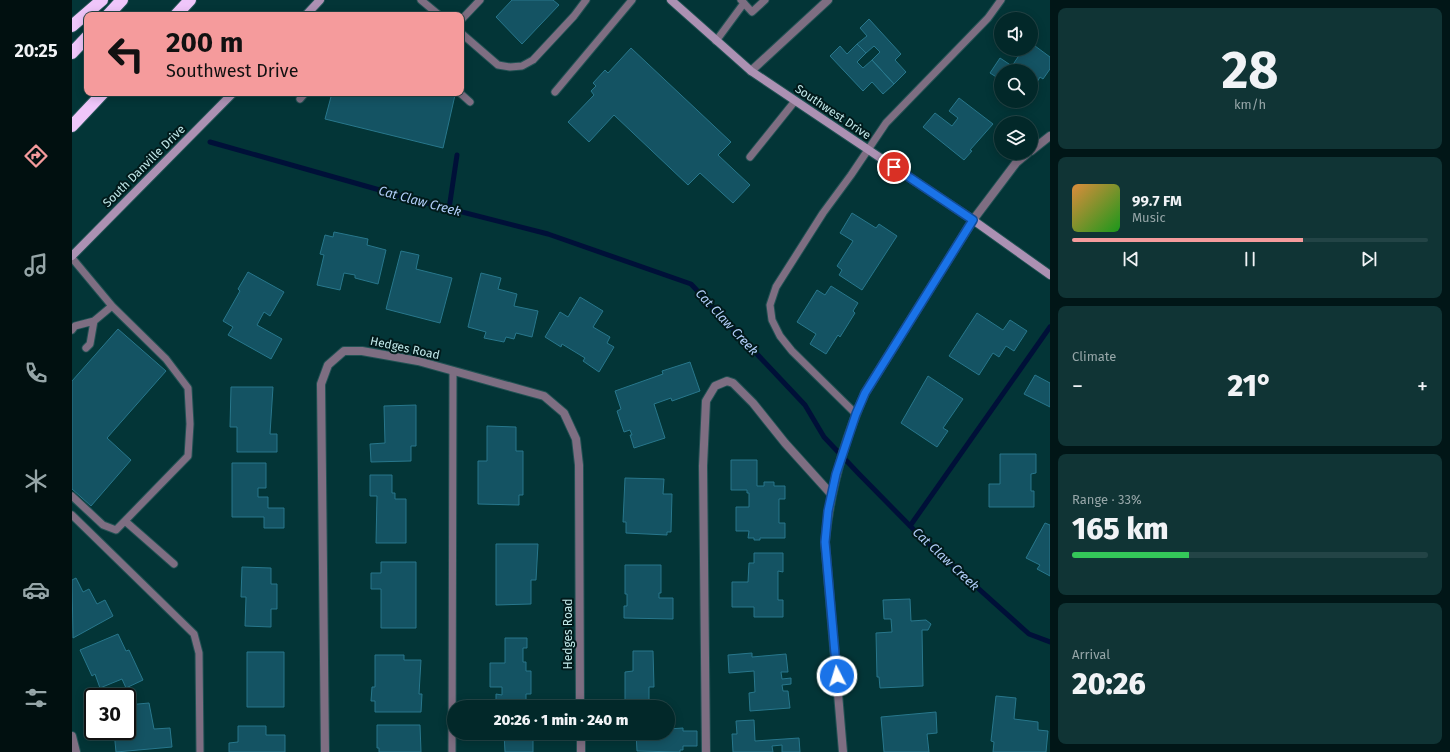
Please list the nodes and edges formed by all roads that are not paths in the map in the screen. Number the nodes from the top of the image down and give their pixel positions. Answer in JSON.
{"nodes":[{"id":1,"x":102,"y":0,"type":"edge"},
{"id":2,"x":122,"y":0,"type":"edge"},
{"id":3,"x":190,"y":0,"type":"edge"},
{"id":4,"x":320,"y":0,"type":"edge"},
{"id":5,"x":421,"y":0,"type":"edge"},
{"id":6,"x":480,"y":0,"type":"edge"},
{"id":7,"x":586,"y":0,"type":"edge"},
{"id":8,"x":632,"y":0,"type":"edge"},
{"id":9,"x":671,"y":0,"type":"edge"},
{"id":10,"x":765,"y":0,"type":"edge"},
{"id":11,"x":828,"y":0,"type":"edge"},
{"id":12,"x":1000,"y":0,"type":"edge"},
{"id":13,"x":742,"y":1,"type":"edge"},
{"id":14,"x":88,"y":12,"type":"edge"},
{"id":15,"x":111,"y":12,"type":"edge"},
{"id":16,"x":179,"y":12,"type":"edge"},
{"id":17,"x":309,"y":12,"type":"edge"},
{"id":18,"x":435,"y":12,"type":"edge"},
{"id":19,"x":84,"y":16,"type":"edge"},
{"id":20,"x":464,"y":17,"type":"edge"},
{"id":21,"x":72,"y":26,"type":"edge"},
{"id":22,"x":464,"y":36,"type":"edge"},
{"id":23,"x":84,"y":40,"type":"edge"},
{"id":24,"x":716,"y":41,"type":"junction"},
{"id":25,"x":72,"y":53,"type":"edge"},
{"id":26,"x":751,"y":71,"type":"junction"},
{"id":27,"x":555,"y":92,"type":"dead end"},
{"id":28,"x":100,"y":96,"type":"edge"},
{"id":29,"x":230,"y":96,"type":"edge"},
{"id":30,"x":463,"y":96,"type":"edge"},
{"id":31,"x":795,"y":100,"type":"junction"},
{"id":32,"x":470,"y":102,"type":"dead end"},
{"id":33,"x":72,"y":126,"type":"edge"},
{"id":34,"x":1050,"y":136,"type":"edge"},
{"id":35,"x":1038,"y":145,"type":"edge"},
{"id":36,"x":868,"y":150,"type":"junction"},
{"id":37,"x":750,"y":157,"type":"dead end"},
{"id":38,"x":1020,"y":160,"type":"edge"},
{"id":39,"x":973,"y":220,"type":"junction"},
{"id":40,"x":72,"y":257,"type":"edge"},
{"id":41,"x":1050,"y":275,"type":"edge"},
{"id":42,"x":112,"y":306,"type":"junction"},
{"id":43,"x":94,"y":321,"type":"junction"},
{"id":44,"x":72,"y":330,"type":"edge"},
{"id":45,"x":86,"y":348,"type":"dead end"},
{"id":46,"x":453,"y":371,"type":"junction"},
{"id":47,"x":856,"y":414,"type":"junction"},
{"id":48,"x":831,"y":494,"type":"junction"},
{"id":49,"x":72,"y":496,"type":"edge"},
{"id":50,"x":72,"y":515,"type":"edge"},
{"id":51,"x":125,"y":521,"type":"junction"},
{"id":52,"x":174,"y":564,"type":"dead end"},
{"id":53,"x":580,"y":700,"type":"edge"},
{"id":54,"x":72,"y":736,"type":"edge"},
{"id":55,"x":581,"y":740,"type":"edge"},
{"id":56,"x":76,"y":752,"type":"edge"},
{"id":57,"x":200,"y":752,"type":"edge"},
{"id":58,"x":325,"y":752,"type":"edge"},
{"id":59,"x":452,"y":752,"type":"edge"},
{"id":60,"x":581,"y":752,"type":"edge"},
{"id":61,"x":706,"y":752,"type":"edge"},
{"id":62,"x":843,"y":752,"type":"edge"}],
"edges":[{"from":1,"to":14,"type":"highway"},
{"from":2,"to":15,"type":"highway"},
{"from":3,"to":16,"type":"highway"},
{"from":4,"to":17,"type":"main road"},
{"from":5,"to":18,"type":"lane"},
{"from":6,"to":20,"type":"lane"},
{"from":7,"to":22,"type":"lane"},
{"from":8,"to":27,"type":"lane"},
{"from":9,"to":24,"type":"main road","name":"Southwest Drive"},
{"from":10,"to":13,"type":"lane"},
{"from":11,"to":26,"type":"street"},
{"from":12,"to":36,"type":"lane"},
{"from":13,"to":24,"type":"lane"},
{"from":19,"to":21,"type":"highway"},
{"from":23,"to":25,"type":"highway"},
{"from":24,"to":26,"type":"main road","name":"Southwest Drive"},
{"from":26,"to":31,"type":"main road","name":"Southwest Drive"},
{"from":28,"to":33,"type":"highway"},
{"from":29,"to":40,"type":"main road","name":"South Danville Drive"},
{"from":30,"to":32,"type":"lane"},
{"from":31,"to":36,"type":"main road","name":"Southwest Drive"},
{"from":31,"to":37,"type":"lane"},
{"from":34,"to":35,"type":"street"},
{"from":36,"to":39,"type":"main road","name":"Southwest Drive"},
{"from":36,"to":47,"type":"lane"},
{"from":38,"to":39,"type":"street"},
{"from":39,"to":41,"type":"main road","name":"Southwest Drive"},
{"from":39,"to":47,"type":"street"},
{"from":40,"to":42,"type":"lane"},
{"from":42,"to":43,"type":"lane"},
{"from":42,"to":51,"type":"lane"},
{"from":43,"to":44,"type":"lane"},
{"from":43,"to":45,"type":"lane"},
{"from":46,"to":53,"type":"street","name":"Hedges Road"},
{"from":46,"to":58,"type":"street","name":"Hedges Road"},
{"from":46,"to":59,"type":"lane"},
{"from":47,"to":48,"type":"street"},
{"from":48,"to":61,"type":"street"},
{"from":48,"to":62,"type":"street"},
{"from":49,"to":51,"type":"lane"},
{"from":50,"to":57,"type":"lane"},
{"from":51,"to":52,"type":"lane"},
{"from":54,"to":56,"type":"street"},
{"from":55,"to":60,"type":"street"}]}
